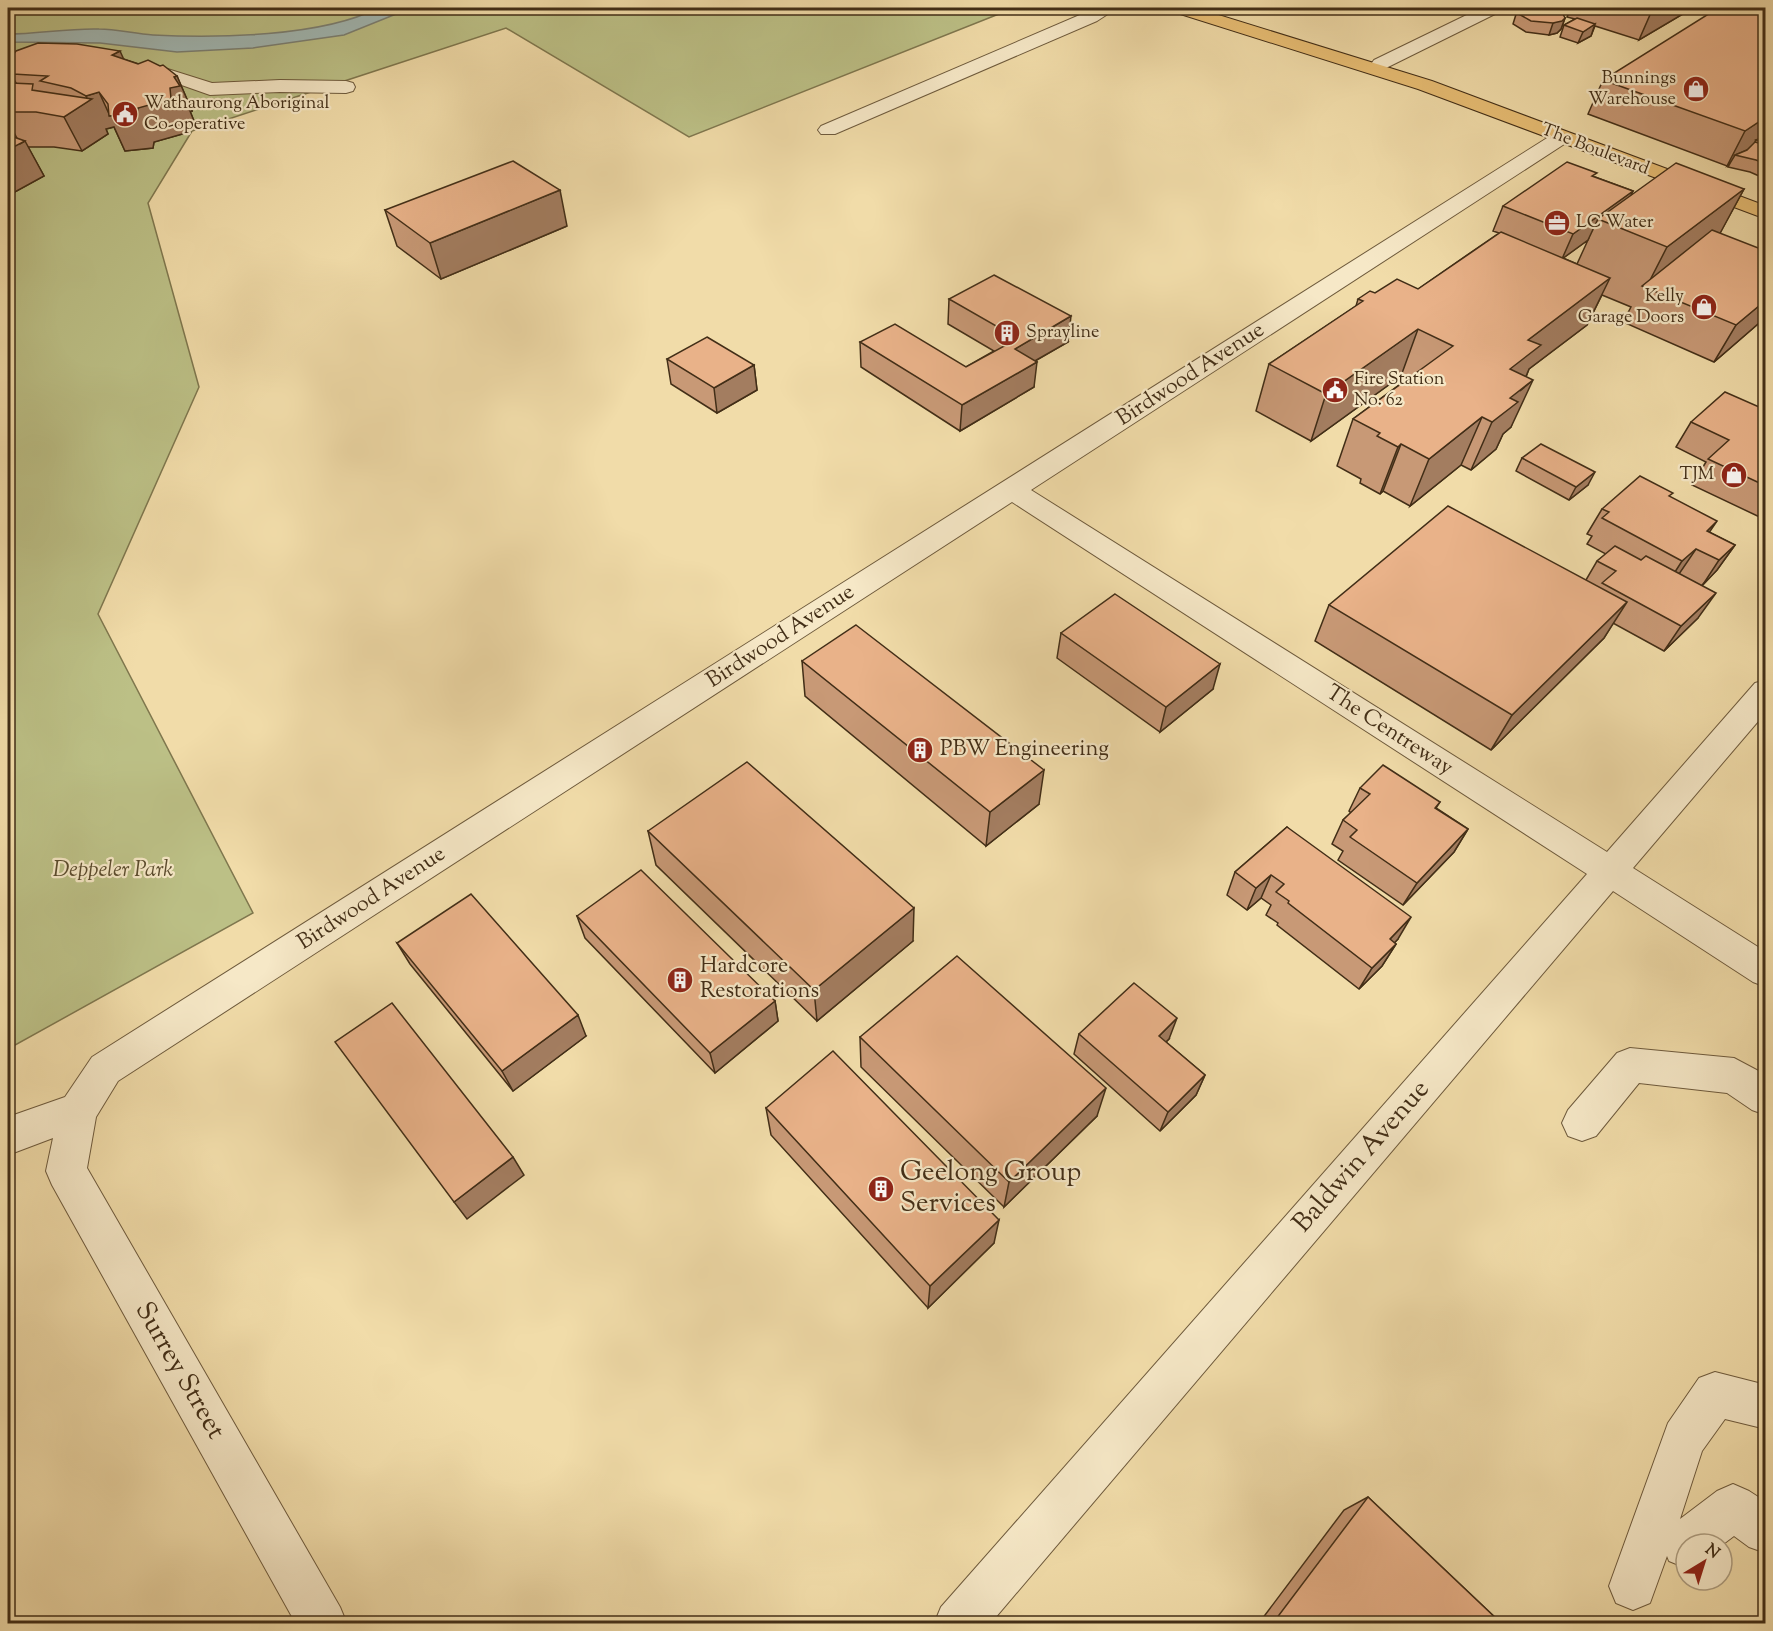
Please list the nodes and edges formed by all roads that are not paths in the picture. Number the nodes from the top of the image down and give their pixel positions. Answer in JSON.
{"nodes":[{"id":1,"x":1108,"y":8,"type":"edge"},
{"id":2,"x":1180,"y":8,"type":"edge"},
{"id":3,"x":1494,"y":8,"type":"edge"},
{"id":4,"x":1283,"y":22,"type":"dead end"},
{"id":5,"x":1380,"y":64,"type":"junction"},
{"id":6,"x":111,"y":71,"type":"edge"},
{"id":7,"x":1425,"y":85,"type":"junction"},
{"id":8,"x":346,"y":87,"type":"dead end"},
{"id":9,"x":828,"y":130,"type":"dead end"},
{"id":10,"x":1562,"y":138,"type":"junction"},
{"id":11,"x":1766,"y":213,"type":"edge"},
{"id":12,"x":1012,"y":490,"type":"junction"},
{"id":13,"x":1766,"y":691,"type":"edge"},
{"id":14,"x":1609,"y":871,"type":"junction"},
{"id":15,"x":1766,"y":971,"type":"edge"},
{"id":16,"x":1766,"y":1097,"type":"edge"},
{"id":17,"x":78,"y":1111,"type":"junction"},
{"id":18,"x":1582,"y":1123,"type":"dead end"},
{"id":19,"x":8,"y":1136,"type":"edge"},
{"id":20,"x":1766,"y":1407,"type":"edge"},
{"id":21,"x":1766,"y":1530,"type":"edge"},
{"id":22,"x":1701,"y":1532,"type":"edge"},
{"id":23,"x":1674,"y":1554,"type":"edge"},
{"id":24,"x":323,"y":1623,"type":"edge"},
{"id":25,"x":958,"y":1623,"type":"edge"}],
"edges":[{"from":1,"to":9,"type":"street"},
{"from":2,"to":7,"type":"main road","name":"The Boulevard"},
{"from":3,"to":5,"type":"street"},
{"from":4,"to":5,"type":"main road","name":"The Boulevard"},
{"from":5,"to":7,"type":"main road","name":"The Boulevard"},
{"from":6,"to":8,"type":"street"},
{"from":7,"to":10,"type":"main road","name":"The Boulevard"},
{"from":10,"to":11,"type":"main road","name":"The Boulevard"},
{"from":10,"to":12,"type":"street","name":"Birdwood Avenue"},
{"from":12,"to":14,"type":"street","name":"The Centreway"},
{"from":12,"to":17,"type":"street","name":"Birdwood Avenue"},
{"from":13,"to":14,"type":"street","name":"Baldwin Avenue"},
{"from":14,"to":15,"type":"street","name":"The Centreway"},
{"from":14,"to":25,"type":"street","name":"Baldwin Avenue"},
{"from":16,"to":18,"type":"street"},
{"from":17,"to":19,"type":"street"},
{"from":17,"to":24,"type":"street","name":"Surrey Street"},
{"from":20,"to":23,"type":"street"},
{"from":21,"to":22,"type":"street"}]}
